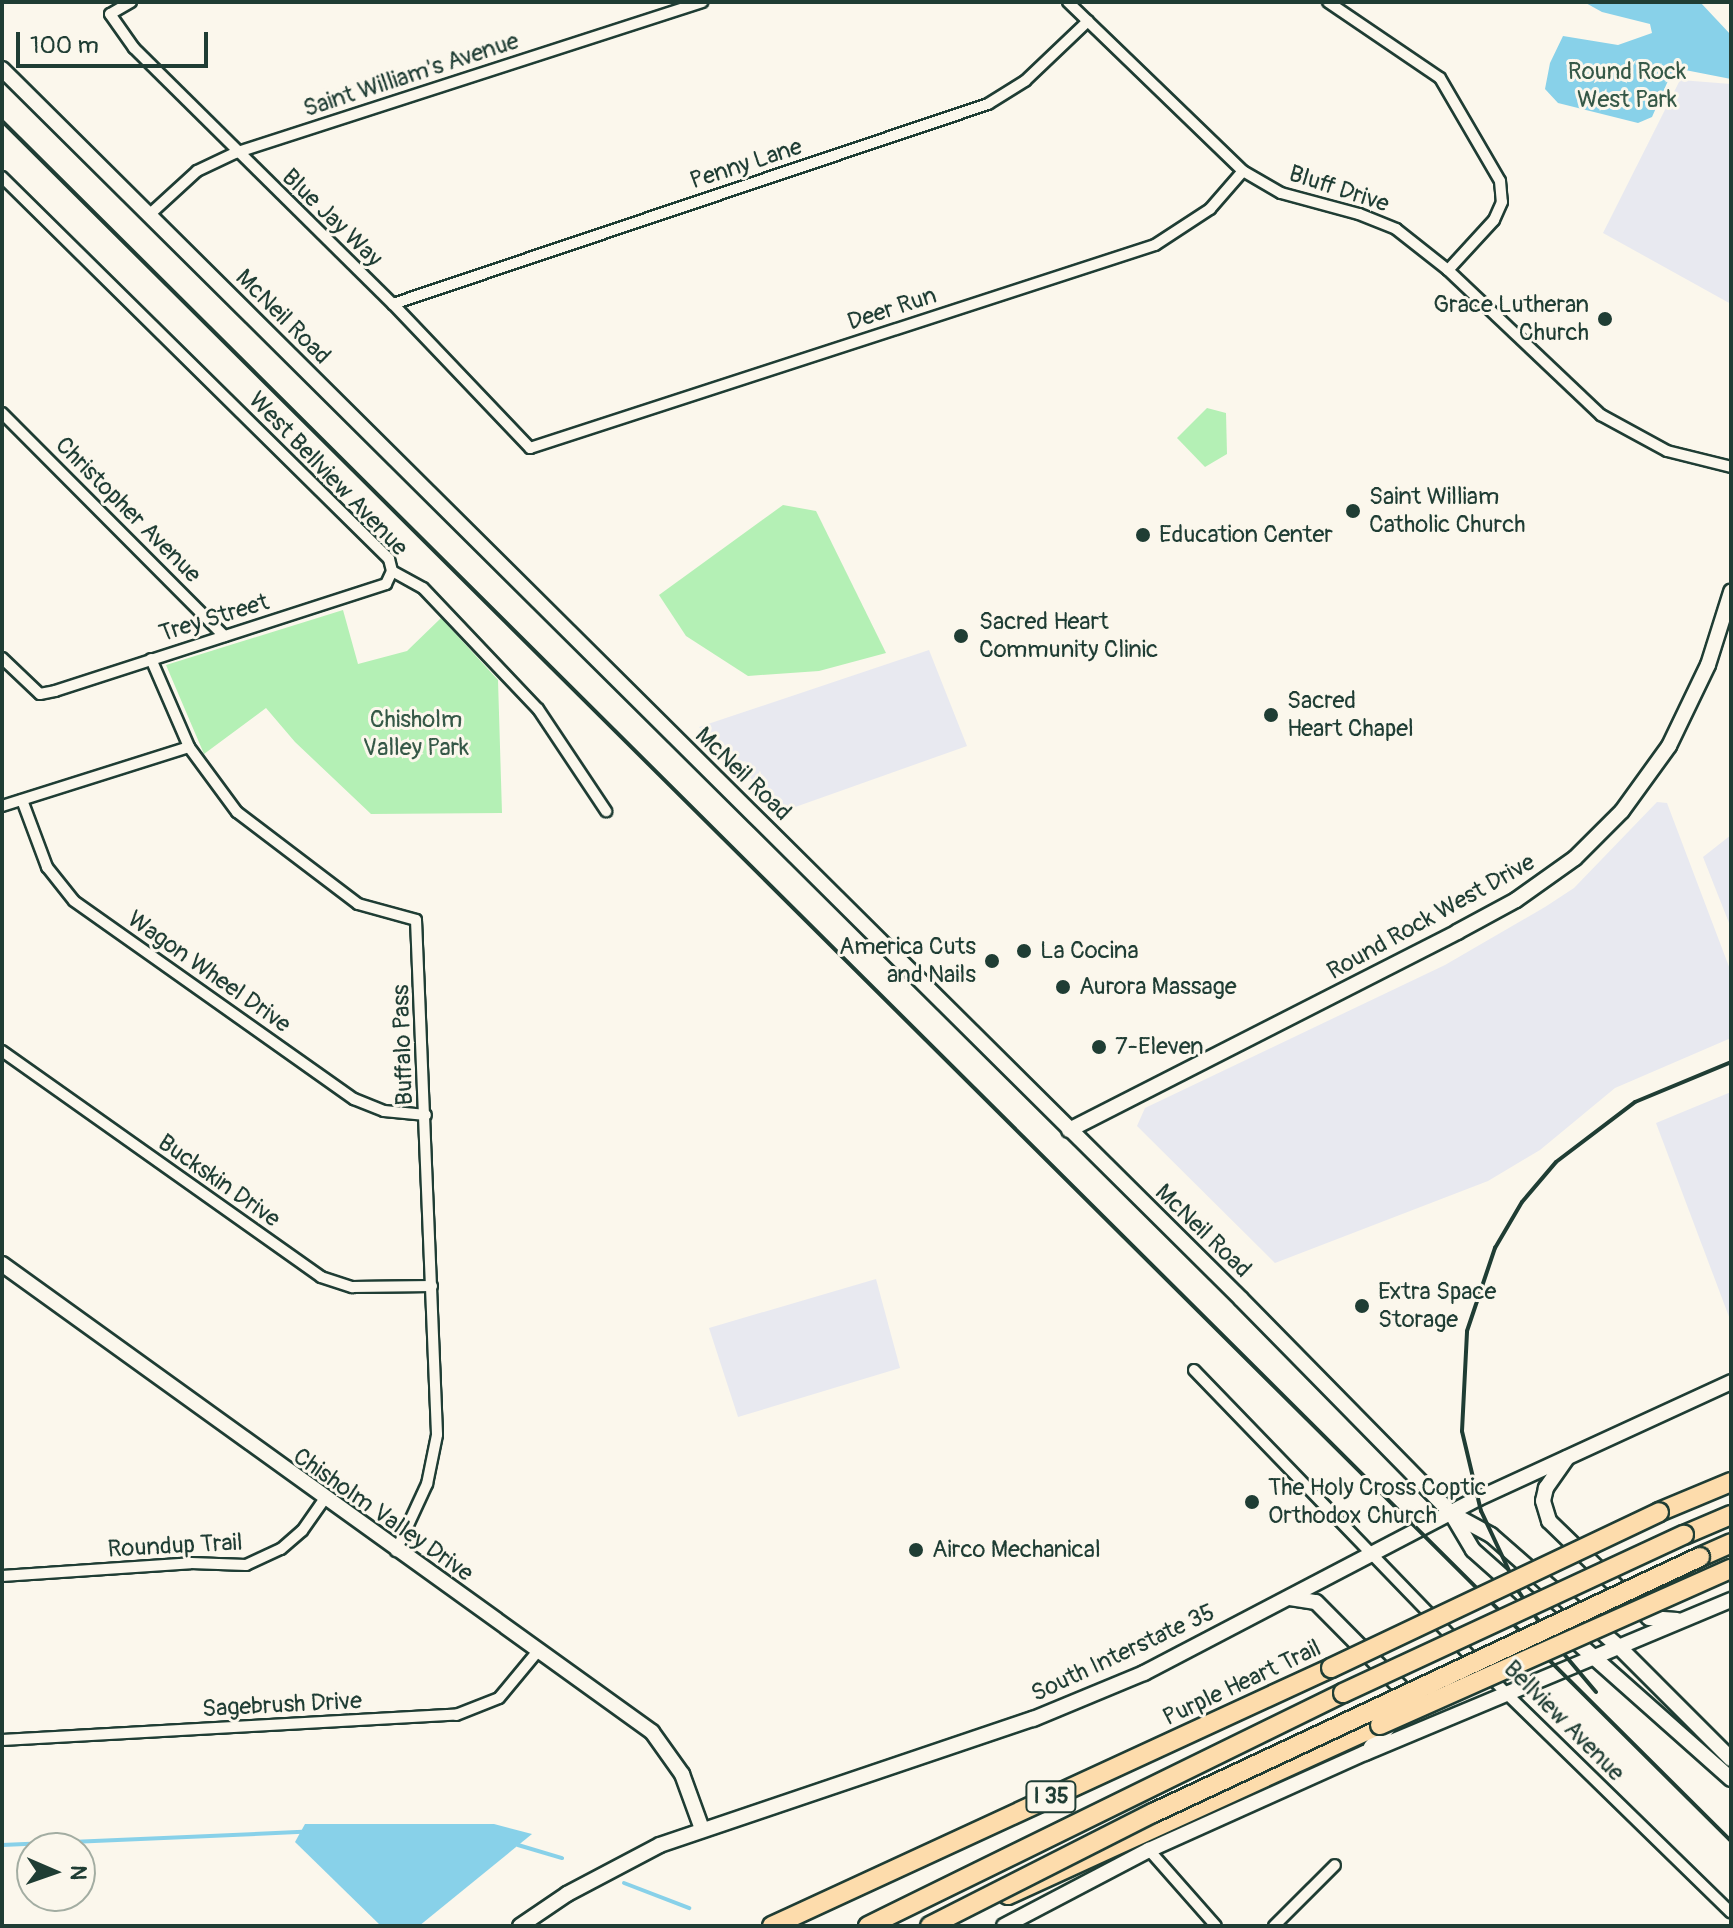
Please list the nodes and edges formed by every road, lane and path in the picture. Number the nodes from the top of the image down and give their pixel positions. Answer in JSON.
{"nodes":[{"id":1,"x":131,"y":2,"type":"edge"},
{"id":2,"x":702,"y":2,"type":"edge"},
{"id":3,"x":1068,"y":2,"type":"edge"},
{"id":4,"x":1328,"y":2,"type":"edge"},
{"id":5,"x":1088,"y":21,"type":"junction"},
{"id":6,"x":2,"y":69,"type":"edge"},
{"id":7,"x":235,"y":153,"type":"junction"},
{"id":8,"x":1243,"y":171,"type":"junction"},
{"id":9,"x":2,"y":177,"type":"edge"},
{"id":10,"x":149,"y":215,"type":"junction"},
{"id":11,"x":1448,"y":270,"type":"junction"},
{"id":12,"x":393,"y":304,"type":"junction"},
{"id":13,"x":2,"y":413,"type":"edge"},
{"id":14,"x":530,"y":448,"type":"joint"},
{"id":15,"x":1731,"y":467,"type":"edge"},
{"id":16,"x":392,"y":571,"type":"junction"},
{"id":17,"x":1731,"y":592,"type":"edge"},
{"id":18,"x":224,"y":636,"type":"junction"},
{"id":19,"x":2,"y":658,"type":"edge"},
{"id":20,"x":151,"y":659,"type":"junction"},
{"id":21,"x":189,"y":747,"type":"junction"},
{"id":22,"x":22,"y":800,"type":"junction"},
{"id":23,"x":2,"y":806,"type":"edge"},
{"id":24,"x":606,"y":811,"type":"dead end"},
{"id":25,"x":2,"y":1051,"type":"edge"},
{"id":26,"x":426,"y":1115,"type":"junction"},
{"id":27,"x":1069,"y":1130,"type":"junction"},
{"id":28,"x":2,"y":1264,"type":"edge"},
{"id":29,"x":432,"y":1286,"type":"junction"},
{"id":30,"x":1194,"y":1370,"type":"dead end"},
{"id":31,"x":1731,"y":1382,"type":"edge"},
{"id":32,"x":1570,"y":1455,"type":"junction"},
{"id":33,"x":1731,"y":1482,"type":"edge"},
{"id":34,"x":324,"y":1500,"type":"junction"},
{"id":35,"x":1451,"y":1513,"type":"junction"},
{"id":36,"x":1731,"y":1515,"type":"edge"},
{"id":37,"x":1731,"y":1543,"type":"edge"},
{"id":38,"x":396,"y":1551,"type":"junction"},
{"id":39,"x":1371,"y":1554,"type":"junction"},
{"id":40,"x":1731,"y":1569,"type":"edge"},
{"id":41,"x":2,"y":1576,"type":"edge"},
{"id":42,"x":1288,"y":1598,"type":"junction"},
{"id":43,"x":1731,"y":1600,"type":"edge"},
{"id":44,"x":1685,"y":1619,"type":"junction"},
{"id":45,"x":1620,"y":1648,"type":"junction"},
{"id":46,"x":538,"y":1651,"type":"junction"},
{"id":47,"x":1597,"y":1659,"type":"junction"},
{"id":48,"x":1509,"y":1696,"type":"junction"},
{"id":49,"x":2,"y":1740,"type":"edge"},
{"id":50,"x":1365,"y":1753,"type":"junction"},
{"id":51,"x":1731,"y":1759,"type":"edge"},
{"id":52,"x":1731,"y":1779,"type":"edge"},
{"id":53,"x":702,"y":1829,"type":"junction"},
{"id":54,"x":1149,"y":1850,"type":"junction"},
{"id":55,"x":1335,"y":1865,"type":"dead end"},
{"id":56,"x":1731,"y":1913,"type":"edge"},
{"id":57,"x":520,"y":1926,"type":"edge"},
{"id":58,"x":772,"y":1926,"type":"edge"},
{"id":59,"x":868,"y":1926,"type":"edge"},
{"id":60,"x":929,"y":1926,"type":"edge"},
{"id":61,"x":1004,"y":1926,"type":"edge"},
{"id":62,"x":1216,"y":1926,"type":"edge"},
{"id":63,"x":1274,"y":1926,"type":"edge"}],
"edges":[{"from":1,"to":7,"type":"street","name":"Blue Jay Way"},
{"from":2,"to":7,"type":"street","name":"Saint William's Avenue"},
{"from":3,"to":5,"type":"street","name":"Bluff Drive"},
{"from":4,"to":11,"type":"street"},
{"from":5,"to":8,"type":"street","name":"Bluff Drive"},
{"from":5,"to":12,"type":"street","name":"Penny Lane"},
{"from":6,"to":10,"type":"main road","name":"McNeil Road"},
{"from":7,"to":10,"type":"street","name":"Saint William's Avenue"},
{"from":7,"to":12,"type":"street","name":"Blue Jay Way"},
{"from":8,"to":11,"type":"street","name":"Bluff Drive"},
{"from":8,"to":14,"type":"street","name":"Deer Run"},
{"from":9,"to":16,"type":"street","name":"West Bellview Avenue"},
{"from":10,"to":27,"type":"main road","name":"McNeil Road"},
{"from":11,"to":15,"type":"street","name":"Bluff Drive"},
{"from":12,"to":14,"type":"street","name":"Blue Jay Way"},
{"from":13,"to":18,"type":"street","name":"Christopher Avenue"},
{"from":16,"to":18,"type":"street","name":"Trey Street"},
{"from":16,"to":24,"type":"street","name":"West Bellview Avenue"},
{"from":17,"to":27,"type":"main road","name":"Round Rock West Drive"},
{"from":18,"to":20,"type":"street","name":"Trey Street"},
{"from":19,"to":20,"type":"street","name":"Trey Street"},
{"from":20,"to":21,"type":"street","name":"Buffalo Pass"},
{"from":21,"to":22,"type":"street"},
{"from":21,"to":26,"type":"street","name":"Buffalo Pass"},
{"from":22,"to":23,"type":"street"},
{"from":22,"to":26,"type":"street","name":"Wagon Wheel Drive"},
{"from":25,"to":29,"type":"street","name":"Buckskin Drive"},
{"from":26,"to":29,"type":"street","name":"Buffalo Pass"},
{"from":27,"to":35,"type":"main road","name":"McNeil Road"},
{"from":28,"to":34,"type":"main road","name":"Chisholm Valley Drive"},
{"from":29,"to":38,"type":"street","name":"Buffalo Pass"},
{"from":30,"to":39,"type":"street","name":"Bellview Avenue"},
{"from":31,"to":32,"type":"main road","name":"South Interstate 35"},
{"from":32,"to":35,"type":"main road","name":"South Interstate 35"},
{"from":32,"to":44,"type":"main road"},
{"from":33,"to":58,"type":"highway","name":"Purple Heart Trail","number":"I 35","bridge":true},
{"from":34,"to":38,"type":"main road","name":"Chisholm Valley Drive"},
{"from":34,"to":41,"type":"street","name":"Roundup Trail"},
{"from":35,"to":39,"type":"main road","name":"South Interstate 35"},
{"from":35,"to":45,"type":"main road","name":"McNeil Road"},
{"from":35,"to":47,"type":"main road","name":"McNeil Road"},
{"from":36,"to":59,"type":"highway","number":"I 35","bridge":true},
{"from":37,"to":60,"type":"highway","bridge":true},
{"from":38,"to":46,"type":"main road","name":"Chisholm Valley Drive"},
{"from":39,"to":42,"type":"main road","name":"South Interstate 35"},
{"from":39,"to":48,"type":"street","name":"Bellview Avenue"},
{"from":40,"to":60,"type":"highway","bridge":true},
{"from":42,"to":50,"type":"main road"},
{"from":42,"to":53,"type":"main road","name":"South Interstate 35"},
{"from":43,"to":44,"type":"main road"},
{"from":44,"to":45,"type":"main road"},
{"from":45,"to":47,"type":"main road"},
{"from":45,"to":51,"type":"main road","name":"McNeil Road"},
{"from":46,"to":49,"type":"street","name":"Sagebrush Drive"},
{"from":46,"to":53,"type":"main road","name":"Chisholm Valley Drive"},
{"from":47,"to":48,"type":"main road"},
{"from":47,"to":52,"type":"main road","name":"McNeil Road"},
{"from":48,"to":50,"type":"main road"},
{"from":48,"to":56,"type":"street","name":"Bellview Avenue"},
{"from":50,"to":54,"type":"main road"},
{"from":53,"to":57,"type":"main road","name":"South Interstate 35"},
{"from":54,"to":61,"type":"main road"},
{"from":54,"to":62,"type":"street"},
{"from":55,"to":63,"type":"street"}]}
